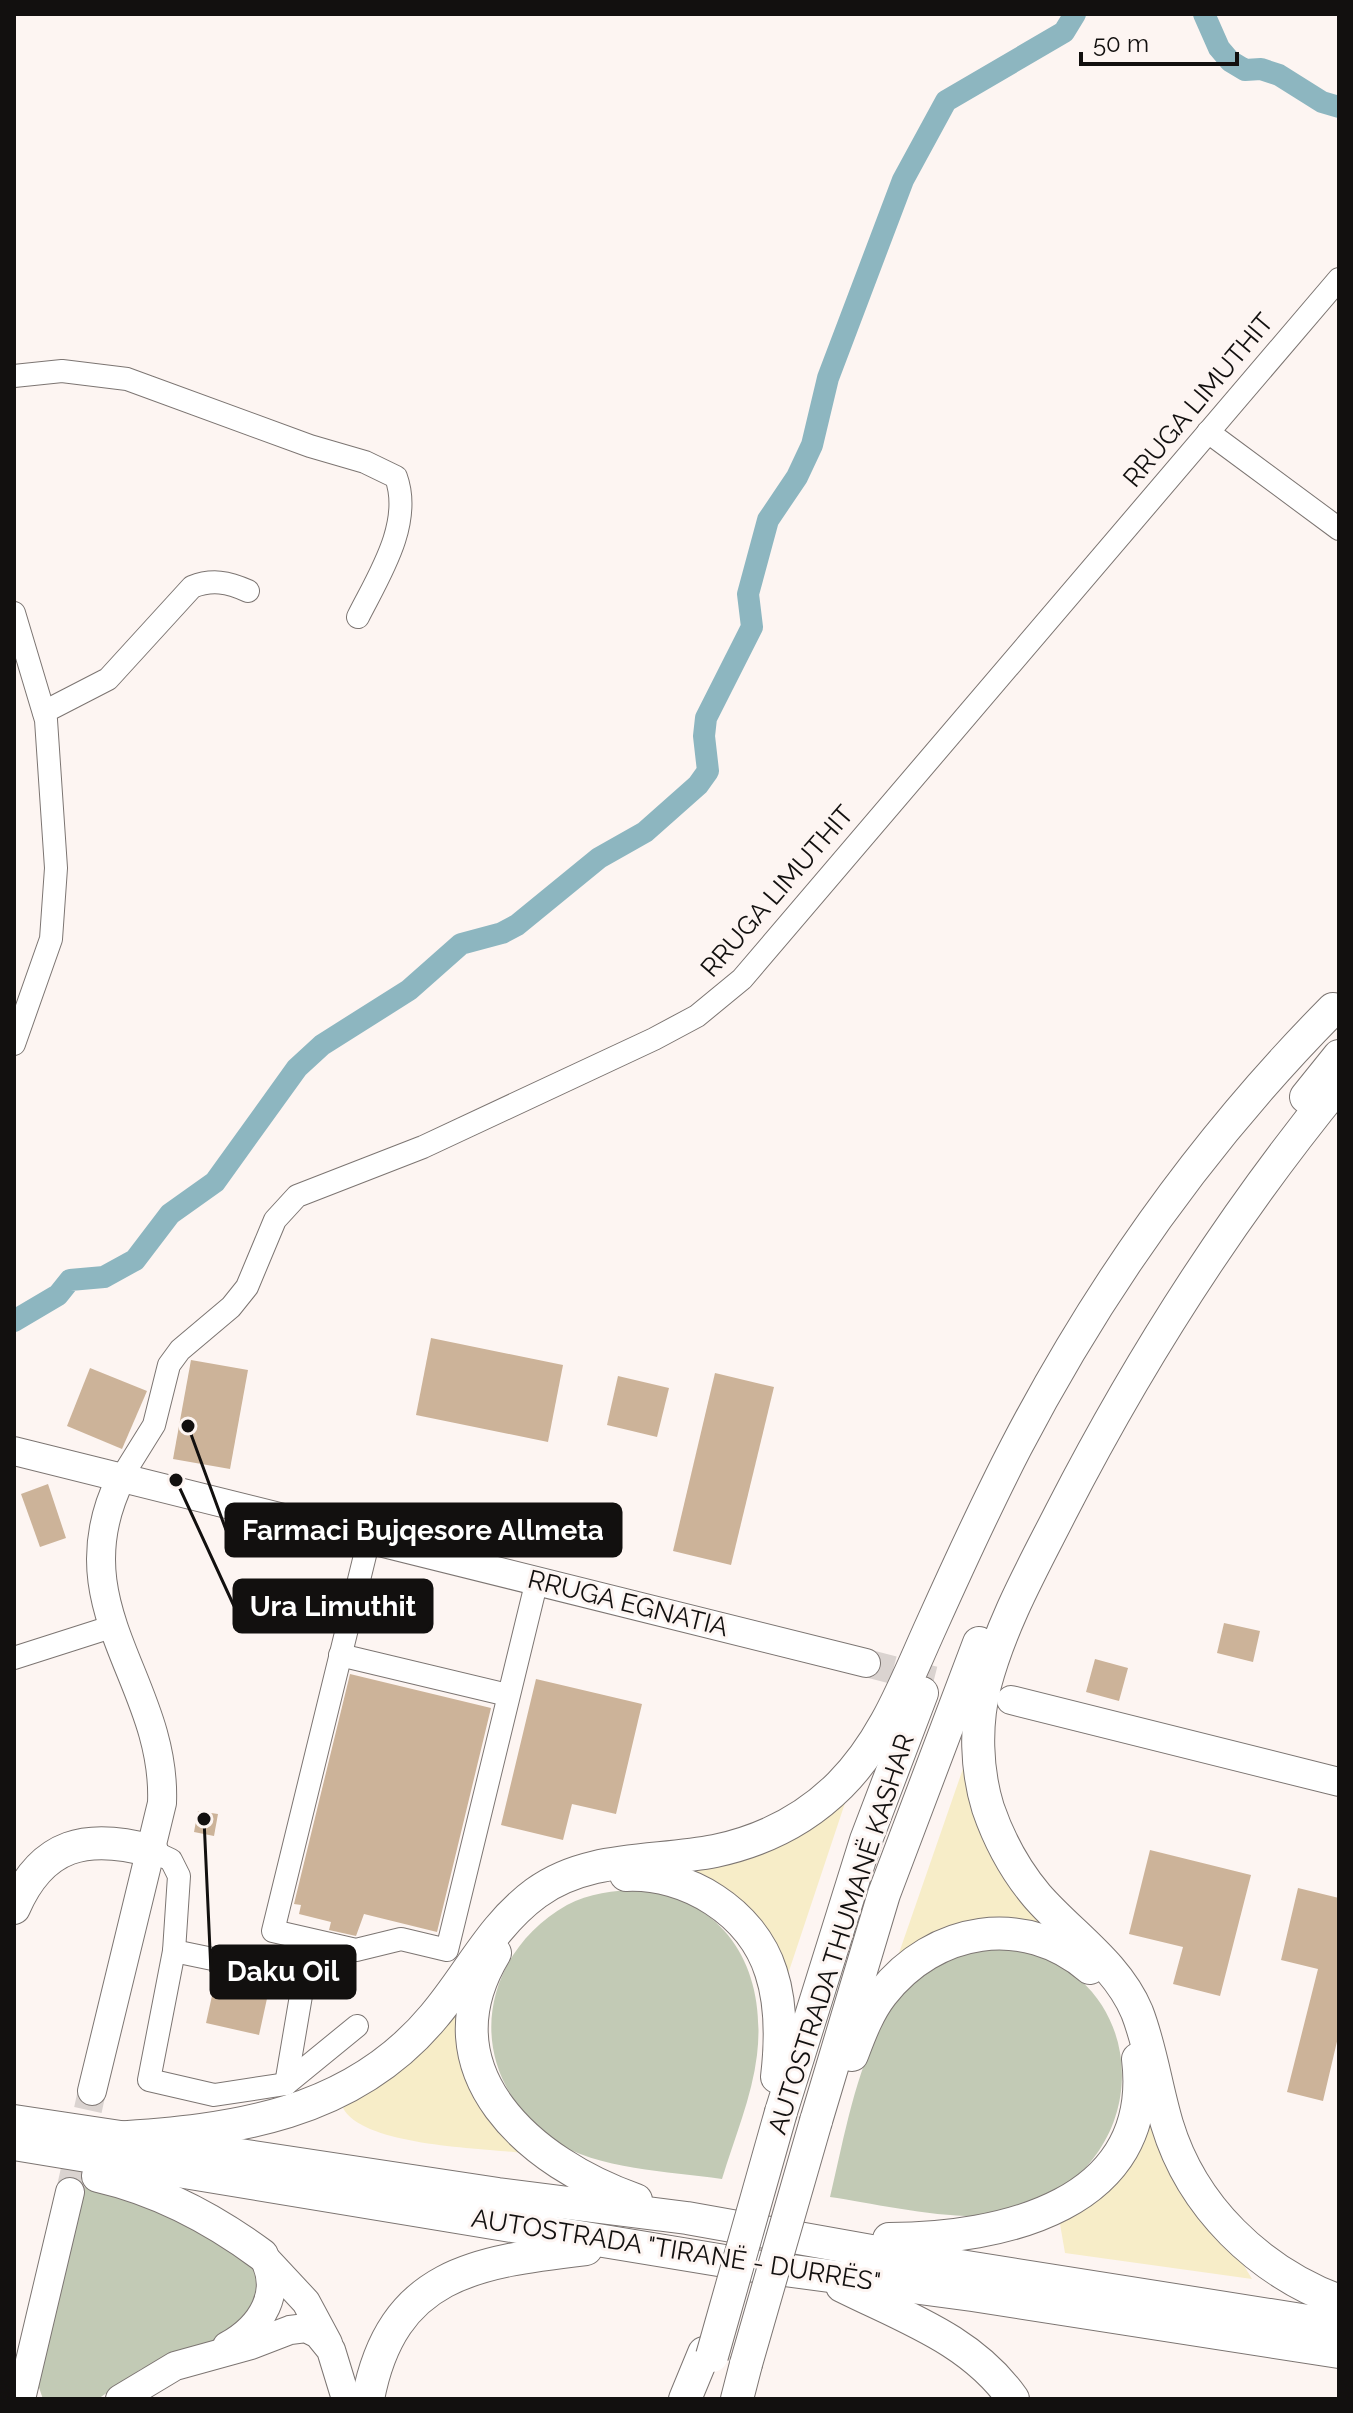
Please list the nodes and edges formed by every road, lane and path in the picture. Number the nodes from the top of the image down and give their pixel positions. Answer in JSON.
{"nodes":[{"id":1,"x":1339,"y":279,"type":"edge"},
{"id":2,"x":14,"y":376,"type":"edge"},
{"id":3,"x":1208,"y":432,"type":"junction"},
{"id":4,"x":1339,"y":529,"type":"edge"},
{"id":5,"x":248,"y":591,"type":"dead end"},
{"id":6,"x":14,"y":613,"type":"edge"},
{"id":7,"x":358,"y":617,"type":"dead end"},
{"id":8,"x":44,"y":712,"type":"junction"},
{"id":9,"x":1336,"y":1005,"type":"edge"},
{"id":10,"x":14,"y":1044,"type":"edge"},
{"id":11,"x":1339,"y":1056,"type":"edge"},
{"id":12,"x":1339,"y":1084,"type":"edge"},
{"id":13,"x":1178,"y":1293,"type":"junction"},
{"id":14,"x":1087,"y":1338,"type":"junction"},
{"id":15,"x":1142,"y":1348,"type":"junction"},
{"id":16,"x":25,"y":1454,"type":"edge"},
{"id":17,"x":121,"y":1478,"type":"junction"},
{"id":18,"x":369,"y":1539,"type":"junction"},
{"id":19,"x":537,"y":1580,"type":"junction"},
{"id":20,"x":111,"y":1627,"type":"junction"},
{"id":21,"x":340,"y":1655,"type":"junction"},
{"id":22,"x":14,"y":1658,"type":"edge"},
{"id":23,"x":866,"y":1663,"type":"tunnel mouth"},
{"id":24,"x":508,"y":1695,"type":"junction"},
{"id":25,"x":1011,"y":1700,"type":"tunnel mouth"},
{"id":26,"x":1339,"y":1782,"type":"edge"},
{"id":27,"x":152,"y":1851,"type":"junction"},
{"id":28,"x":14,"y":1908,"type":"edge"},
{"id":29,"x":174,"y":1951,"type":"junction"},
{"id":30,"x":357,"y":2026,"type":"dead end"},
{"id":31,"x":286,"y":2084,"type":"junction"},
{"id":32,"x":92,"y":2091,"type":"tunnel mouth"},
{"id":33,"x":14,"y":2102,"type":"edge"},
{"id":34,"x":777,"y":2111,"type":"junction"},
{"id":35,"x":14,"y":2121,"type":"edge"},
{"id":36,"x":821,"y":2122,"type":"junction"},
{"id":37,"x":71,"y":2130,"type":"junction"},
{"id":38,"x":112,"y":2138,"type":"junction"},
{"id":39,"x":14,"y":2144,"type":"edge"},
{"id":40,"x":14,"y":2155,"type":"edge"},
{"id":41,"x":70,"y":2192,"type":"tunnel mouth"},
{"id":42,"x":687,"y":2218,"type":"junction"},
{"id":43,"x":821,"y":2241,"type":"junction"},
{"id":44,"x":625,"y":2244,"type":"junction"},
{"id":45,"x":262,"y":2255,"type":"junction"},
{"id":46,"x":820,"y":2275,"type":"junction"},
{"id":47,"x":1339,"y":2301,"type":"edge"},
{"id":48,"x":1339,"y":2326,"type":"edge"},
{"id":49,"x":331,"y":2350,"type":"junction"},
{"id":50,"x":1339,"y":2352,"type":"edge"},
{"id":51,"x":708,"y":2354,"type":"junction"},
{"id":52,"x":205,"y":2357,"type":"junction"},
{"id":53,"x":753,"y":2366,"type":"junction"},
{"id":54,"x":25,"y":2394,"type":"edge"},
{"id":55,"x":120,"y":2399,"type":"edge"},
{"id":56,"x":346,"y":2399,"type":"edge"},
{"id":57,"x":368,"y":2399,"type":"edge"},
{"id":58,"x":685,"y":2399,"type":"edge"},
{"id":59,"x":700,"y":2399,"type":"edge"},
{"id":60,"x":737,"y":2399,"type":"edge"},
{"id":61,"x":754,"y":2399,"type":"edge"},
{"id":62,"x":1013,"y":2399,"type":"edge"}],
"edges":[{"from":1,"to":3,"type":"street","name":"RRUGA LIMUTHIT"},
{"from":2,"to":7,"type":"street"},
{"from":3,"to":4,"type":"street"},
{"from":3,"to":17,"type":"street","name":"RRUGA LIMUTHIT"},
{"from":5,"to":8,"type":"street"},
{"from":6,"to":8,"type":"street"},
{"from":8,"to":10,"type":"street"},
{"from":9,"to":14,"type":"highway","name":"AUTOSTRADA THUMANË KASHAR"},
{"from":11,"to":13,"type":"highway","name":"AUTOSTRADA THUMANË KASHAR"},
{"from":12,"to":13,"type":"highway"},
{"from":13,"to":15,"type":"highway","name":"AUTOSTRADA THUMANË KASHAR"},
{"from":14,"to":34,"type":"highway","name":"AUTOSTRADA THUMANË KASHAR"},
{"from":14,"to":38,"type":"highway"},
{"from":15,"to":36,"type":"highway","name":"AUTOSTRADA THUMANË KASHAR"},
{"from":15,"to":47,"type":"highway"},
{"from":16,"to":17,"type":"main road","name":"RRUGA EGNATIA"},
{"from":17,"to":18,"type":"main road","name":"RRUGA EGNATIA"},
{"from":17,"to":20,"type":"main road"},
{"from":18,"to":19,"type":"main road","name":"RRUGA EGNATIA"},
{"from":18,"to":21,"type":"street"},
{"from":19,"to":23,"type":"main road","name":"RRUGA EGNATIA"},
{"from":19,"to":24,"type":"street"},
{"from":20,"to":22,"type":"street"},
{"from":20,"to":27,"type":"main road"},
{"from":21,"to":24,"type":"street"},
{"from":21,"to":24,"type":"street"},
{"from":25,"to":26,"type":"main road"},
{"from":27,"to":28,"type":"highway"},
{"from":27,"to":29,"type":"street"},
{"from":27,"to":32,"type":"main road"},
{"from":29,"to":31,"type":"street"},
{"from":29,"to":31,"type":"street"},
{"from":30,"to":31,"type":"street"},
{"from":33,"to":37,"type":"highway"},
{"from":34,"to":42,"type":"highway"},
{"from":34,"to":51,"type":"highway","name":"AUTOSTRADA THUMANË KASHAR","bridge":true},
{"from":35,"to":37,"type":"highway","name":"AUTOSTRADA \"TIRANË - DURRËS\""},
{"from":36,"to":43,"type":"highway"},
{"from":36,"to":53,"type":"highway","name":"AUTOSTRADA THUMANË KASHAR","bridge":true},
{"from":37,"to":38,"type":"highway","name":"AUTOSTRADA \"TIRANË - DURRËS\""},
{"from":38,"to":42,"type":"highway","name":"AUTOSTRADA \"TIRANË - DURRËS\""},
{"from":39,"to":44,"type":"highway","name":"AUTOSTRADA \"TIRANË - DURRËS\""},
{"from":40,"to":45,"type":"highway"},
{"from":41,"to":54,"type":"main road"},
{"from":42,"to":43,"type":"highway","name":"AUTOSTRADA \"TIRANË - DURRËS\""},
{"from":43,"to":48,"type":"highway","name":"AUTOSTRADA \"TIRANË - DURRËS\""},
{"from":44,"to":46,"type":"highway","name":"AUTOSTRADA \"TIRANË - DURRËS\""},
{"from":44,"to":57,"type":"highway"},
{"from":45,"to":49,"type":"main road"},
{"from":45,"to":52,"type":"main road"},
{"from":46,"to":50,"type":"highway","name":"AUTOSTRADA \"TIRANË - DURRËS\""},
{"from":46,"to":62,"type":"highway"},
{"from":49,"to":52,"type":"main road"},
{"from":49,"to":56,"type":"main road"},
{"from":51,"to":58,"type":"highway"},
{"from":51,"to":59,"type":"highway"},
{"from":52,"to":55,"type":"main road"},
{"from":53,"to":60,"type":"highway"},
{"from":53,"to":61,"type":"highway"}]}
